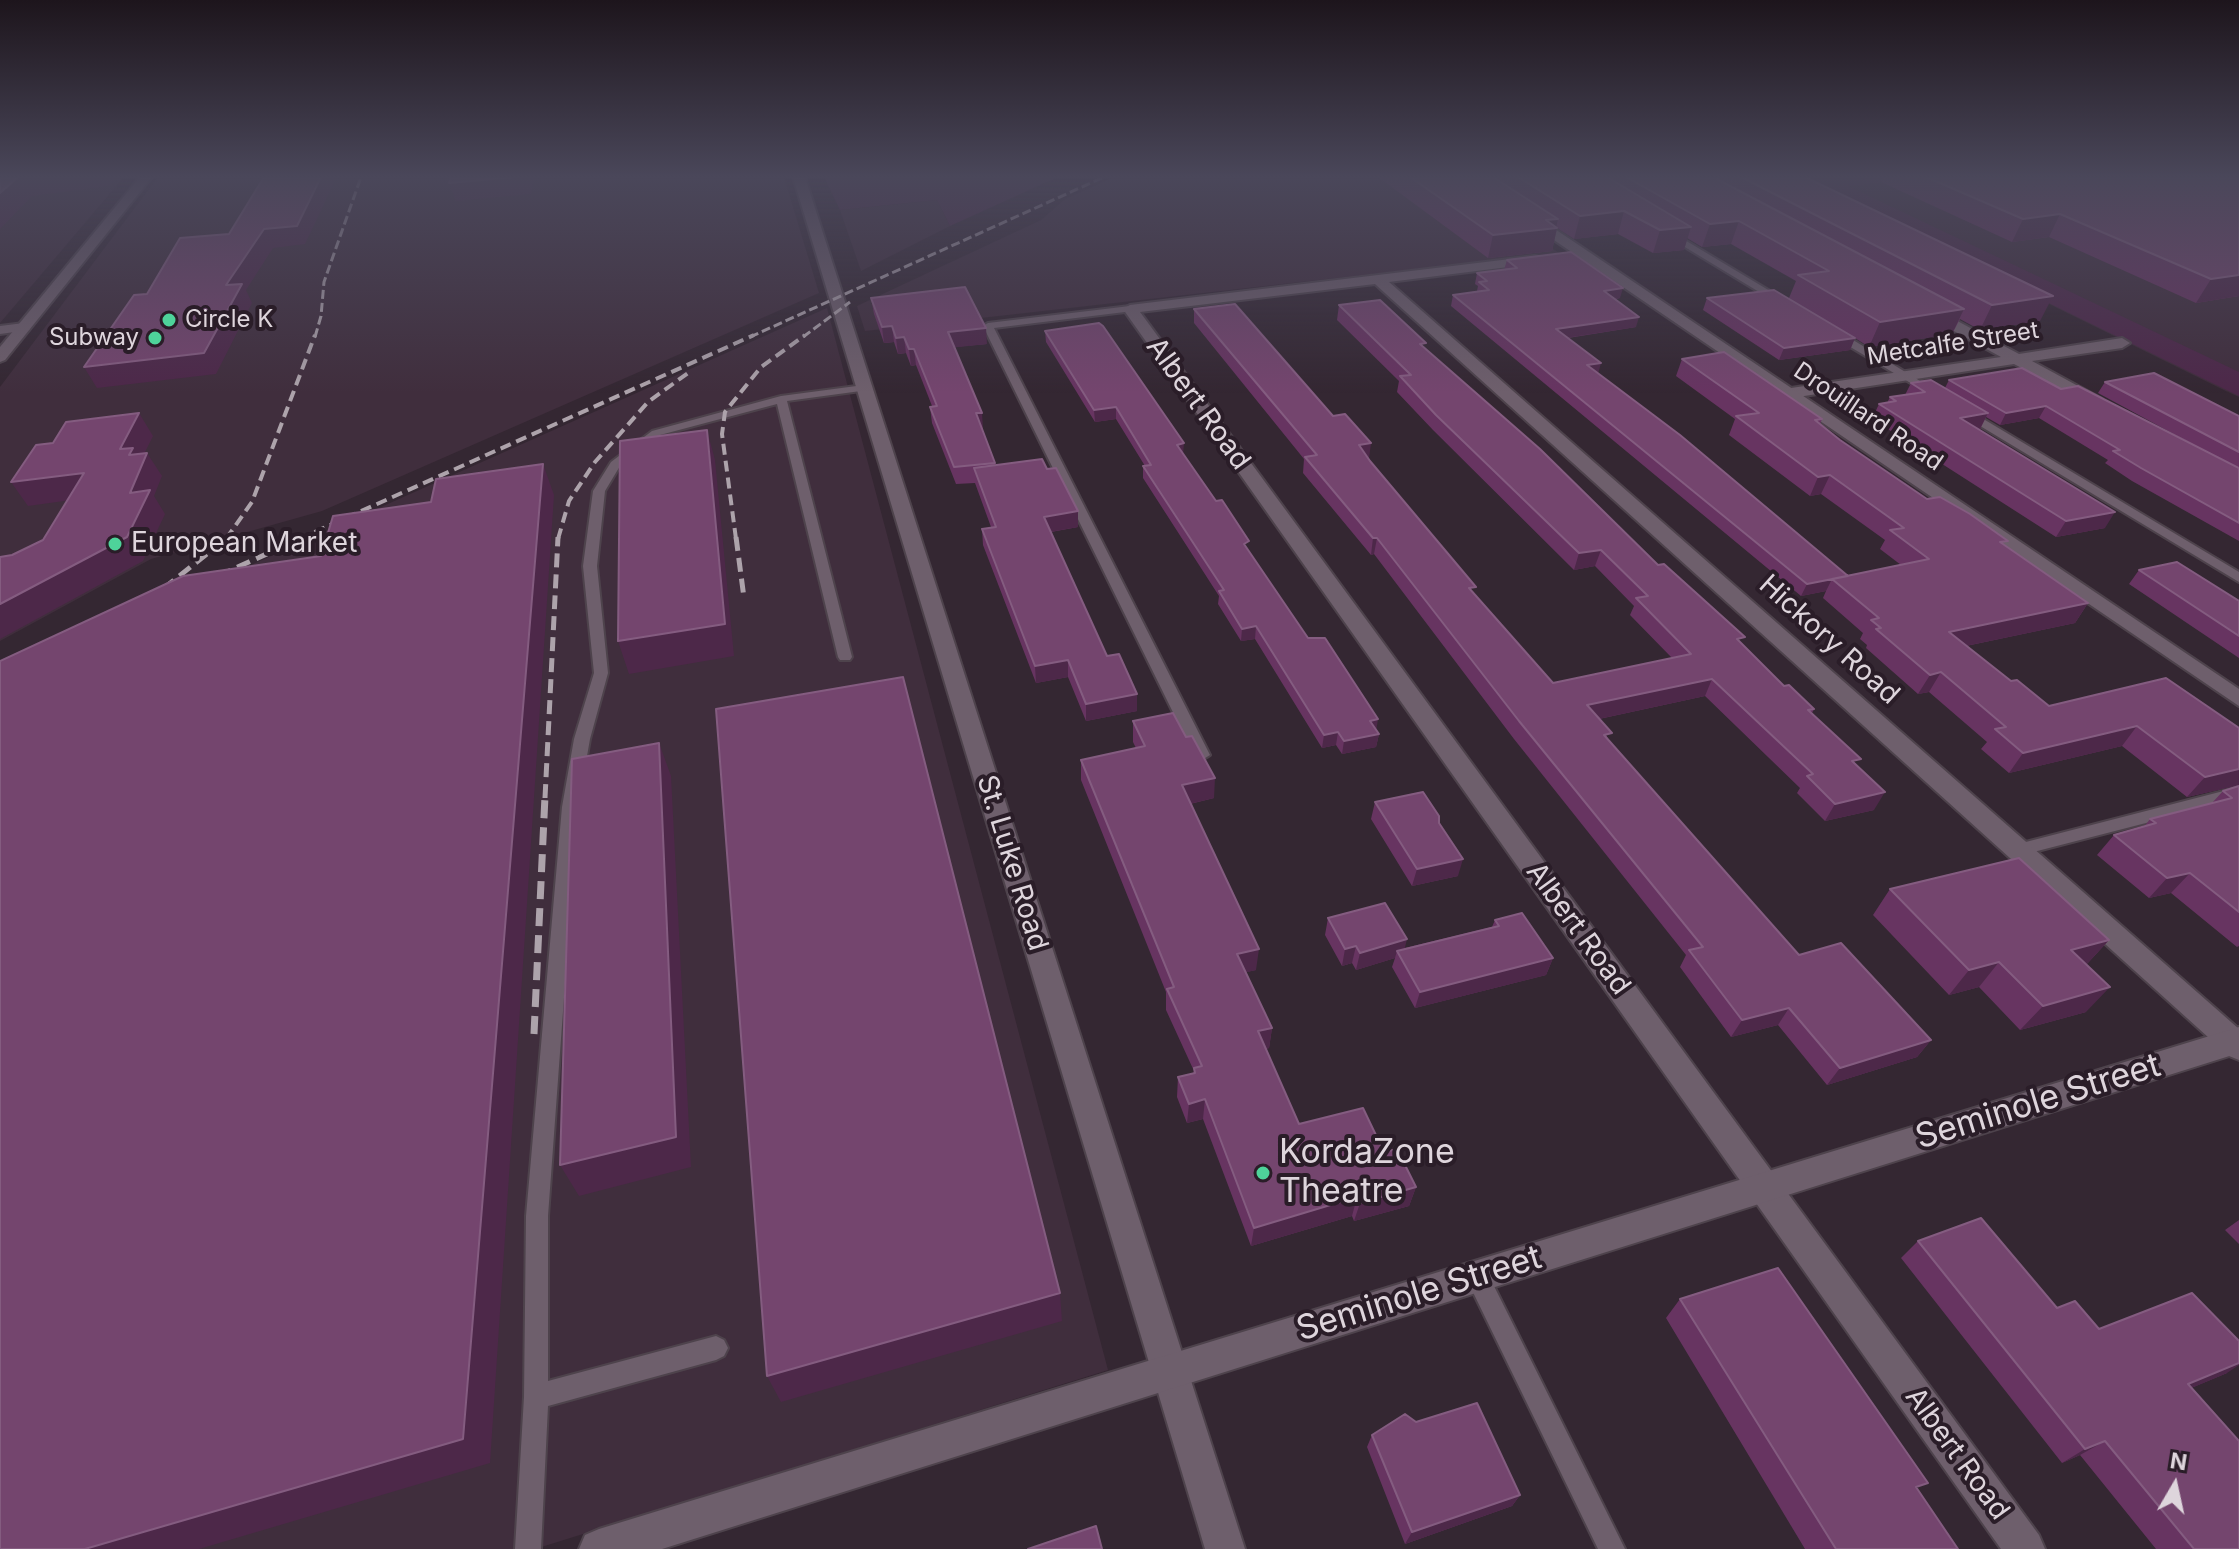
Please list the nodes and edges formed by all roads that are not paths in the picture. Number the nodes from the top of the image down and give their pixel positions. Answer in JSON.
{"nodes":[{"id":1,"x":87,"y":249,"type":"edge"},
{"id":2,"x":821,"y":249,"type":"edge"},
{"id":3,"x":1576,"y":249,"type":"edge"},
{"id":4,"x":1695,"y":249,"type":"edge"},
{"id":5,"x":1583,"y":254,"type":"junction"},
{"id":6,"x":1378,"y":279,"type":"junction"},
{"id":7,"x":1918,"y":306,"type":"edge"},
{"id":8,"x":1792,"y":308,"type":"edge"},
{"id":9,"x":1130,"y":309,"type":"junction"},
{"id":10,"x":1820,"y":324,"type":"edge"},
{"id":11,"x":24,"y":327,"type":"junction"},
{"id":12,"x":0,"y":330,"type":"edge"},
{"id":13,"x":2122,"y":343,"type":"dead end"},
{"id":14,"x":0,"y":357,"type":"edge"},
{"id":15,"x":2016,"y":359,"type":"junction"},
{"id":16,"x":1905,"y":376,"type":"junction"},
{"id":17,"x":864,"y":388,"type":"junction"},
{"id":18,"x":1791,"y":393,"type":"junction"},
{"id":19,"x":781,"y":399,"type":"junction"},
{"id":20,"x":2116,"y":413,"type":"edge"},
{"id":21,"x":2239,"y":578,"type":"edge"},
{"id":22,"x":845,"y":657,"type":"dead end"},
{"id":23,"x":2239,"y":699,"type":"edge"},
{"id":24,"x":1208,"y":767,"type":"edge"},
{"id":25,"x":2239,"y":793,"type":"edge"},
{"id":26,"x":2018,"y":850,"type":"junction"},
{"id":27,"x":2237,"y":1043,"type":"edge"},
{"id":28,"x":1764,"y":1187,"type":"junction"},
{"id":29,"x":1477,"y":1276,"type":"junction"},
{"id":30,"x":716,"y":1348,"type":"dead end"},
{"id":31,"x":1170,"y":1371,"type":"junction"},
{"id":32,"x":536,"y":1397,"type":"junction"},
{"id":33,"x":650,"y":1540,"type":"edge"},
{"id":34,"x":528,"y":1549,"type":"edge"},
{"id":35,"x":599,"y":1549,"type":"edge"},
{"id":36,"x":1225,"y":1549,"type":"edge"},
{"id":37,"x":1612,"y":1549,"type":"edge"},
{"id":38,"x":2025,"y":1549,"type":"edge"}],
"edges":[{"from":1,"to":11,"type":"street"},
{"from":2,"to":17,"type":"street","name":"St. Luke Road"},
{"from":3,"to":5,"type":"street","name":"Drouillard Road"},
{"from":4,"to":8,"type":"lane"},
{"from":5,"to":6,"type":"street"},
{"from":5,"to":18,"type":"street","name":"Drouillard Road"},
{"from":6,"to":9,"type":"street"},
{"from":6,"to":26,"type":"street","name":"Hickory Road"},
{"from":7,"to":15,"type":"street"},
{"from":9,"to":24,"type":"lane"},
{"from":9,"to":28,"type":"street","name":"Albert Road"},
{"from":10,"to":16,"type":"lane"},
{"from":11,"to":12,"type":"street"},
{"from":11,"to":14,"type":"street"},
{"from":13,"to":15,"type":"street","name":"Metcalfe Street"},
{"from":15,"to":16,"type":"street","name":"Metcalfe Street"},
{"from":15,"to":20,"type":"street"},
{"from":16,"to":18,"type":"street","name":"Metcalfe Street"},
{"from":16,"to":21,"type":"lane"},
{"from":17,"to":19,"type":"lane"},
{"from":17,"to":31,"type":"street","name":"St. Luke Road"},
{"from":18,"to":23,"type":"street","name":"Drouillard Road"},
{"from":19,"to":22,"type":"lane"},
{"from":19,"to":32,"type":"lane"},
{"from":25,"to":26,"type":"lane"},
{"from":26,"to":27,"type":"street","name":"Hickory Road"},
{"from":27,"to":28,"type":"street","name":"Seminole Street"},
{"from":28,"to":29,"type":"street","name":"Seminole Street"},
{"from":28,"to":38,"type":"street","name":"Albert Road"},
{"from":29,"to":31,"type":"street","name":"Seminole Street"},
{"from":29,"to":37,"type":"lane"},
{"from":30,"to":32,"type":"lane"},
{"from":31,"to":33,"type":"street","name":"Seminole Street"},
{"from":31,"to":36,"type":"street","name":"St. Luke Road"},
{"from":32,"to":34,"type":"lane"},
{"from":33,"to":35,"type":"street","name":"Seminole Street"}]}
